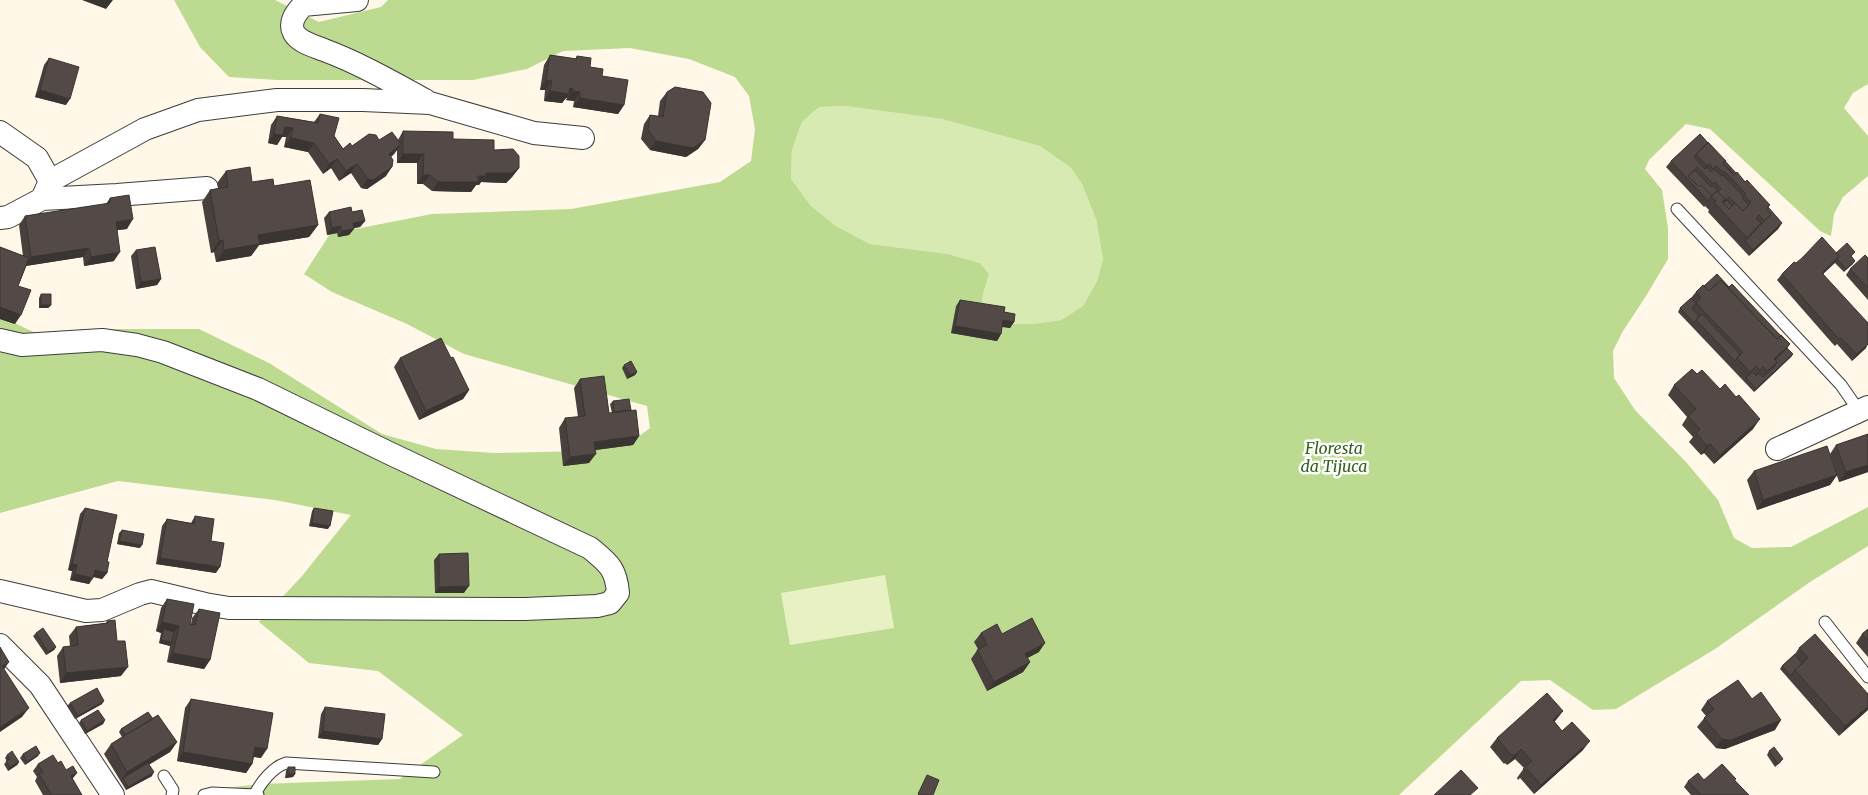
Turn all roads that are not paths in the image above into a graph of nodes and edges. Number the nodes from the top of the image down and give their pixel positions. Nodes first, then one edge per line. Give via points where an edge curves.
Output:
1 (357, 0) edge
2 (430, 103) junction
3 (0, 132) edge
4 (583, 138) dead end
5 (207, 188) dead end
6 (46, 190) junction
7 (1677, 209) dead end
8 (0, 218) edge
9 (0, 340) edge
10 (1864, 409) edge
11 (1777, 450) dead end
12 (0, 591) edge
13 (1825, 622) dead end
14 (0, 645) edge
15 (1868, 677) edge
16 (434, 772) dead end
17 (164, 776) dead end
18 (113, 795) edge
19 (172, 795) edge
20 (204, 795) edge
21 (257, 795) edge

1 - 2 street via 303,6 294,15 294,34 304,42 350,60
2 - 4 street via 534,133
2 - 6 street via 277,100 198,110 145,129
3 - 6 street via 38,158
5 - 6 street via 117,195
6 - 8 street via 8,217
7 - 10 lane
9 - 12 street via 22,345 102,340 137,345 258,389 590,548 610,564 618,593 610,603 588,607 229,608 151,591 102,610 86,612
10 - 11 street
13 - 15 lane
14 - 18 street via 40,685
16 - 21 lane via 286,763 260,784
17 - 19 lane via 173,790
20 - 21 lane

